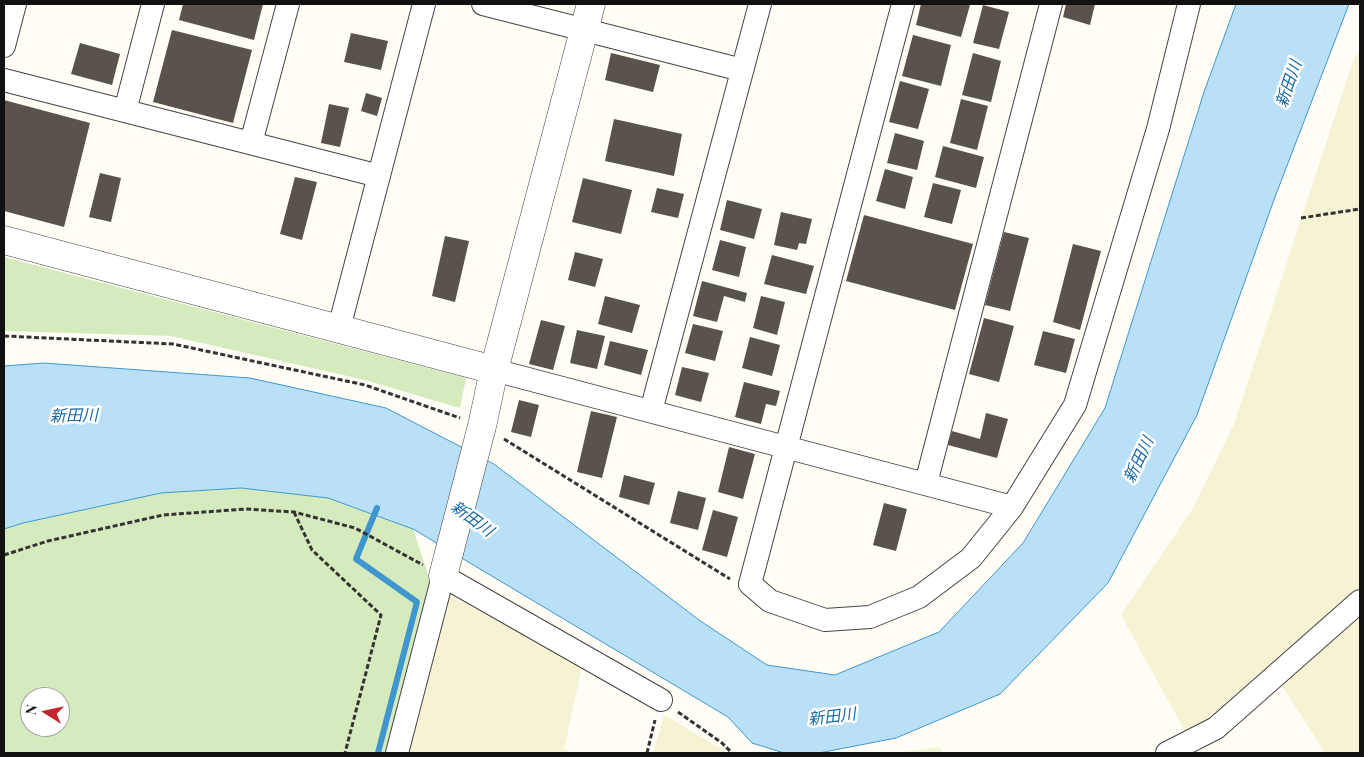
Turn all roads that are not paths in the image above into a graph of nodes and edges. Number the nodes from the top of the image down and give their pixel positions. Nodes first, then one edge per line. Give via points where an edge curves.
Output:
1 (15, 4) edge
2 (152, 4) edge
3 (288, 4) edge
4 (424, 4) edge
5 (483, 4) edge
6 (591, 4) edge
7 (760, 4) edge
8 (903, 4) edge
9 (1051, 4) edge
10 (1189, 4) edge
11 (584, 30) junction
12 (4, 46) edge
13 (742, 70) junction
14 (4, 80) edge
15 (125, 111) junction
16 (251, 143) junction
17 (379, 176) junction
18 (4, 240) edge
19 (339, 328) junction
20 (494, 370) junction
21 (652, 411) junction
22 (786, 447) junction
23 (926, 483) junction
24 (1012, 507) junction
25 (443, 576) junction
26 (1360, 601) edge
27 (661, 700) road end
28 (396, 753) edge
29 (1167, 753) edge

1 - 12 street
2 - 15 street
3 - 16 street
4 - 17 street
5 - 11 street
6 - 11 street
7 - 13 street
8 - 22 street
9 - 23 street
10 - 24 street via 1158,129 1075,405
11 - 13 street
11 - 20 street
13 - 21 street
14 - 15 street
15 - 16 street
16 - 17 street
17 - 19 street
18 - 19 street
19 - 20 street
20 - 21 street
20 - 25 street
21 - 22 street
22 - 23 street
22 - 24 street via 750,584 770,601 825,620 870,617 919,597 972,558
23 - 24 street
25 - 27 street
25 - 28 street
26 - 29 street via 1216,728

